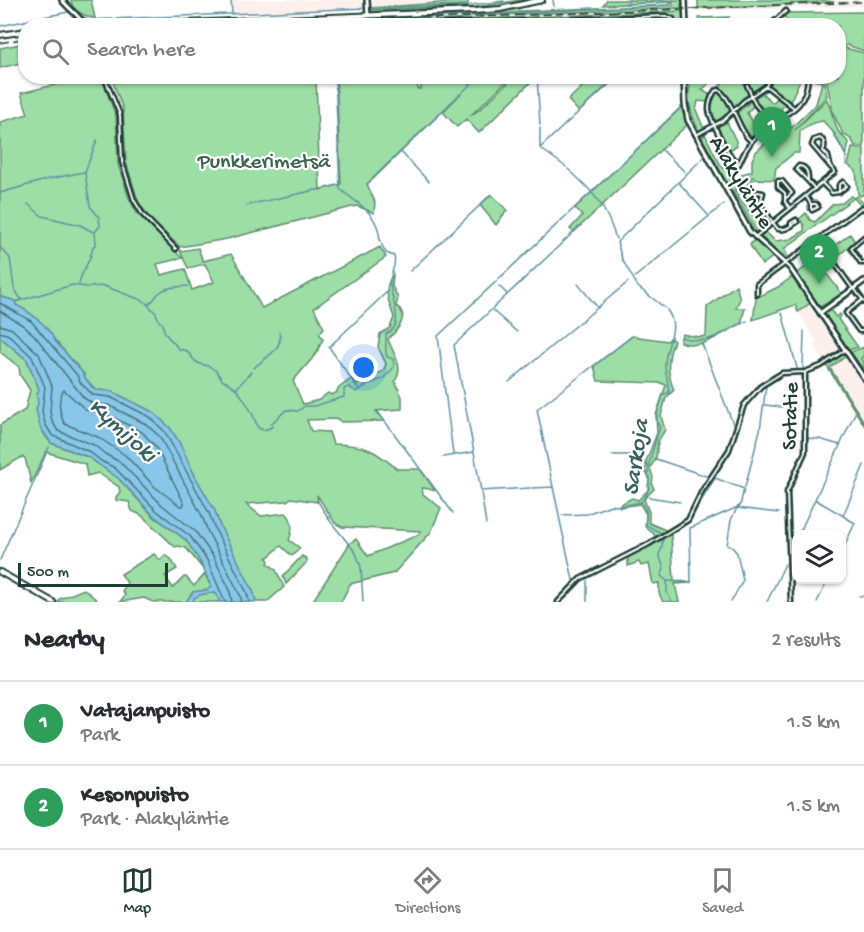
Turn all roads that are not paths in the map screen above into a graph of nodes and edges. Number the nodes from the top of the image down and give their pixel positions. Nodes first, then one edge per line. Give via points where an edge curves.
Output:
1 (62, 0) edge
2 (367, 0) edge
3 (542, 0) edge
4 (685, 0) edge
5 (786, 11) dead end
6 (368, 16) junction
7 (79, 18) edge
8 (317, 18) edge
9 (603, 18) edge
10 (671, 18) edge
11 (686, 18) edge
12 (778, 18) edge
13 (18, 33) edge
14 (0, 36) edge
15 (108, 84) edge
16 (684, 84) edge
17 (807, 84) edge
18 (747, 85) dead end
19 (766, 86) joint
20 (752, 96) junction
21 (795, 109) junction
22 (734, 111) junction
23 (771, 124) junction
24 (715, 125) junction
25 (696, 135) junction
26 (751, 141) junction
27 (821, 151) dead end
28 (808, 180) junction
29 (822, 183) junction
30 (815, 189) junction
31 (839, 192) dead end
32 (806, 196) junction
33 (785, 199) junction
34 (760, 203) dead end
35 (812, 204) dead end
36 (790, 208) junction
37 (864, 209) edge
38 (772, 222) junction
39 (791, 226) dead end
40 (755, 237) junction
41 (864, 237) edge
42 (176, 249) dead end
43 (833, 261) dead end
44 (785, 263) junction
45 (864, 263) edge
46 (864, 281) edge
47 (853, 288) junction
48 (757, 294) dead end
49 (863, 301) edge
50 (820, 313) junction
51 (864, 331) edge
52 (845, 350) junction
53 (805, 372) junction
54 (864, 378) edge
55 (0, 572) edge
56 (53, 602) edge
57 (558, 602) edge
58 (791, 602) edge

1 - 7 street
2 - 6 street
3 - 6 main road via 484,11
4 - 11 street
5 - 12 street
6 - 8 main road
9 - 10 street
13 - 14 main road
15 - 42 street via 120,115 122,162 134,200
16 - 25 street, Alakyläntie via 686,114
17 - 21 street
18 - 20 street
19 - 20 street
19 - 21 street
20 - 22 street
20 - 23 street
21 - 23 street
22 - 24 street
22 - 24 street via 722,92 715,91 709,107
22 - 26 street
23 - 26 street
24 - 25 street
24 - 26 street via 739,164
25 - 40 street, Alakyläntie
27 - 29 street via 836,172
28 - 28 street via 796,169 799,166 808,172
28 - 30 street
29 - 30 street
29 - 31 street via 830,193
30 - 32 street
32 - 35 street
32 - 36 street
33 - 33 street via 786,193 778,187 778,181 792,193
33 - 36 street
34 - 38 street
36 - 38 street
37 - 44 street
38 - 39 street via 780,230
38 - 40 street
40 - 44 street, Alakyläntie
41 - 45 street via 851,248
43 - 47 street
44 - 48 street via 758,284
44 - 50 street, Alakyläntie
46 - 47 street
47 - 49 street
47 - 50 street
49 - 51 street via 846,313 859,332
50 - 52 street, Alakyläntie
52 - 53 street
52 - 54 street, Alakyläntie
53 - 57 street via 777,375 750,397 729,450 699,496 690,518 580,579
53 - 58 street, Sotatie via 805,452 787,492
55 - 56 main road

